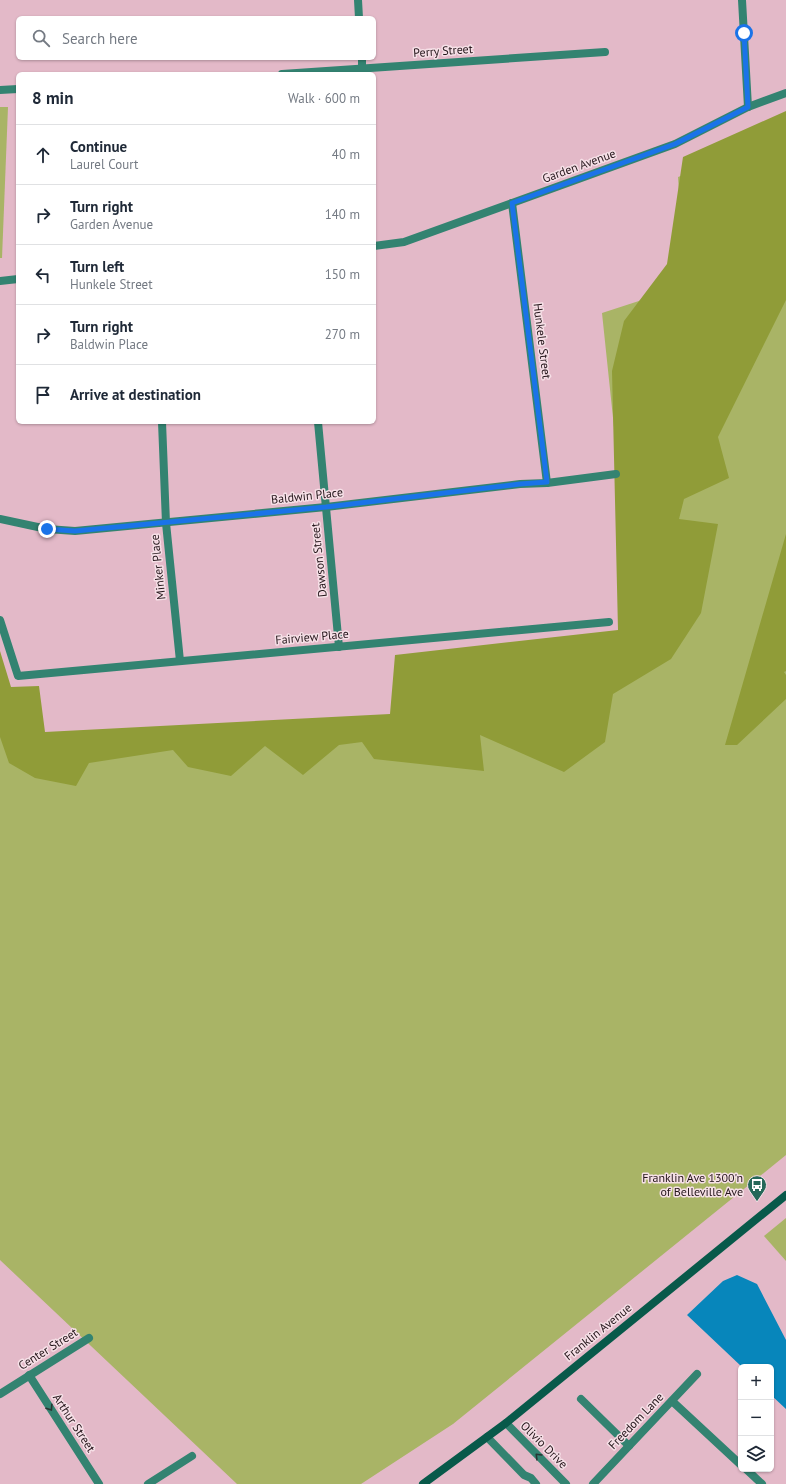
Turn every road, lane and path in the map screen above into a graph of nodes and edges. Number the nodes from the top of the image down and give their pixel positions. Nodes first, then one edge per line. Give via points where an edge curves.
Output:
1 (358, 0) edge
2 (742, 0) edge
3 (359, 16) edge
4 (605, 52) dead end
5 (362, 60) edge
6 (362, 68) junction
7 (314, 72) edge
8 (16, 89) edge
9 (0, 90) edge
10 (786, 92) edge
11 (748, 107) junction
12 (512, 203) junction
13 (376, 246) edge
14 (16, 279) edge
15 (0, 281) edge
16 (162, 424) edge
17 (318, 424) edge
18 (616, 474) dead end
19 (547, 482) junction
20 (326, 507) junction
21 (0, 519) edge
22 (166, 523) junction
23 (0, 620) edge
24 (609, 622) dead end
25 (339, 647) junction
26 (180, 661) junction
27 (786, 1196) edge
28 (89, 1338) dead end
29 (697, 1374) dead end
30 (29, 1375) junction
31 (0, 1394) edge
32 (581, 1399) dead end
33 (672, 1401) junction
34 (506, 1423) junction
35 (487, 1438) junction
36 (629, 1446) junction
37 (192, 1456) dead end
38 (738, 1462) edge
39 (749, 1472) edge
40 (524, 1475) junction
41 (99, 1484) edge
42 (148, 1484) edge
43 (423, 1484) edge
44 (527, 1484) edge
45 (536, 1484) edge
46 (566, 1484) edge
47 (593, 1484) edge
48 (762, 1484) edge

1 - 3 street
2 - 11 street
4 - 6 street, Perry Street
5 - 6 street
6 - 7 street, Perry Street
8 - 9 street
10 - 11 street, Garden Avenue
11 - 12 street, Garden Avenue via 675,144
12 - 13 street, Garden Avenue via 404,242
12 - 19 street, Hunkele Street
14 - 15 street
16 - 22 street, Minker Place
17 - 20 street, Dawson Street
18 - 19 street, Baldwin Place
19 - 20 street, Baldwin Place
20 - 22 street, Baldwin Place
20 - 25 street, Dawson Street
21 - 22 street, Baldwin Place via 47,529 75,531
22 - 26 street, Minker Place
23 - 26 street, Fairview Place via 18,676
24 - 25 street, Fairview Place
25 - 26 street, Fairview Place
27 - 34 main road, Franklin Avenue
28 - 30 street, Center Street
29 - 33 street, Freedom Lane
30 - 31 street, Center Street
30 -> 41 street, Arthur Street
32 - 36 street
33 - 36 street, Freedom Lane
33 - 38 street
34 - 35 main road, Franklin Avenue
46 -> 34 street, Olivio Drive
35 - 40 street
35 - 43 main road, Franklin Avenue
36 - 47 street, Freedom Lane
37 - 42 street
39 - 48 street
40 - 44 street
40 - 45 street

